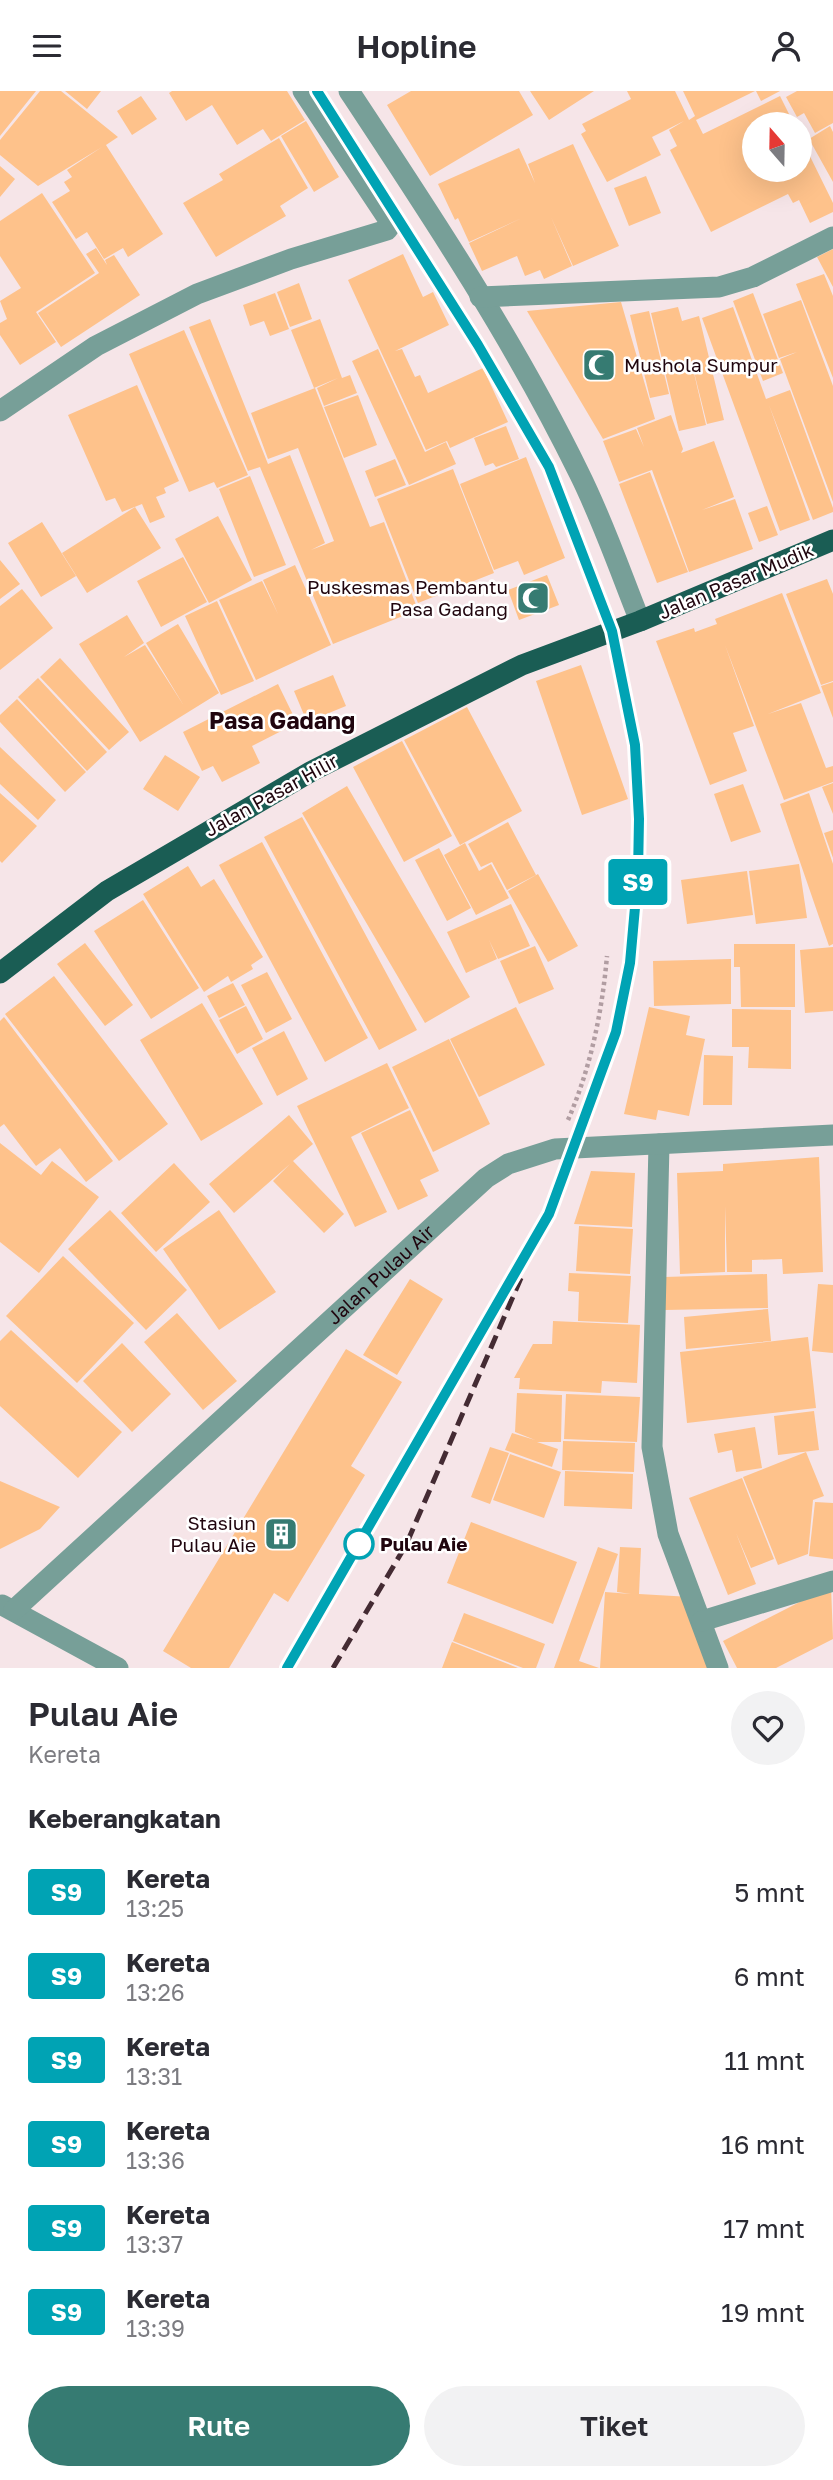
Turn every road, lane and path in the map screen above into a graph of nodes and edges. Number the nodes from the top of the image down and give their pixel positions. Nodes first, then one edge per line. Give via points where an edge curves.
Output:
1 (303, 91) edge
2 (349, 91) edge
3 (833, 237) edge
4 (480, 297) junction
5 (0, 411) edge
6 (833, 540) edge
7 (640, 621) junction
8 (607, 956) dead end
9 (0, 974) edge
10 (833, 1135) edge
11 (659, 1144) junction
12 (555, 1149) junction
13 (833, 1581) edge
14 (7, 1607) edge
15 (702, 1621) junction
16 (118, 1668) edge
17 (718, 1668) edge

1 - 5 street via 388,219 387,230 197,294 96,346
2 - 4 street
3 - 4 street via 753,277 719,287
4 - 7 street via 575,465
6 - 7 main road, Jalan Pasar Mudik
7 - 9 main road, Jalan Pasar Hilir via 523,665 312,771 107,891
8 - 12 path via 601,1014 578,1097
10 - 11 street, Jalan Pulau Air
11 - 12 street, Jalan Pulau Air
11 - 15 street via 652,1447 668,1534
12 - 14 street, Jalan Pulau Air via 508,1164 486,1178
13 - 15 street
14 - 16 street
15 - 17 street

